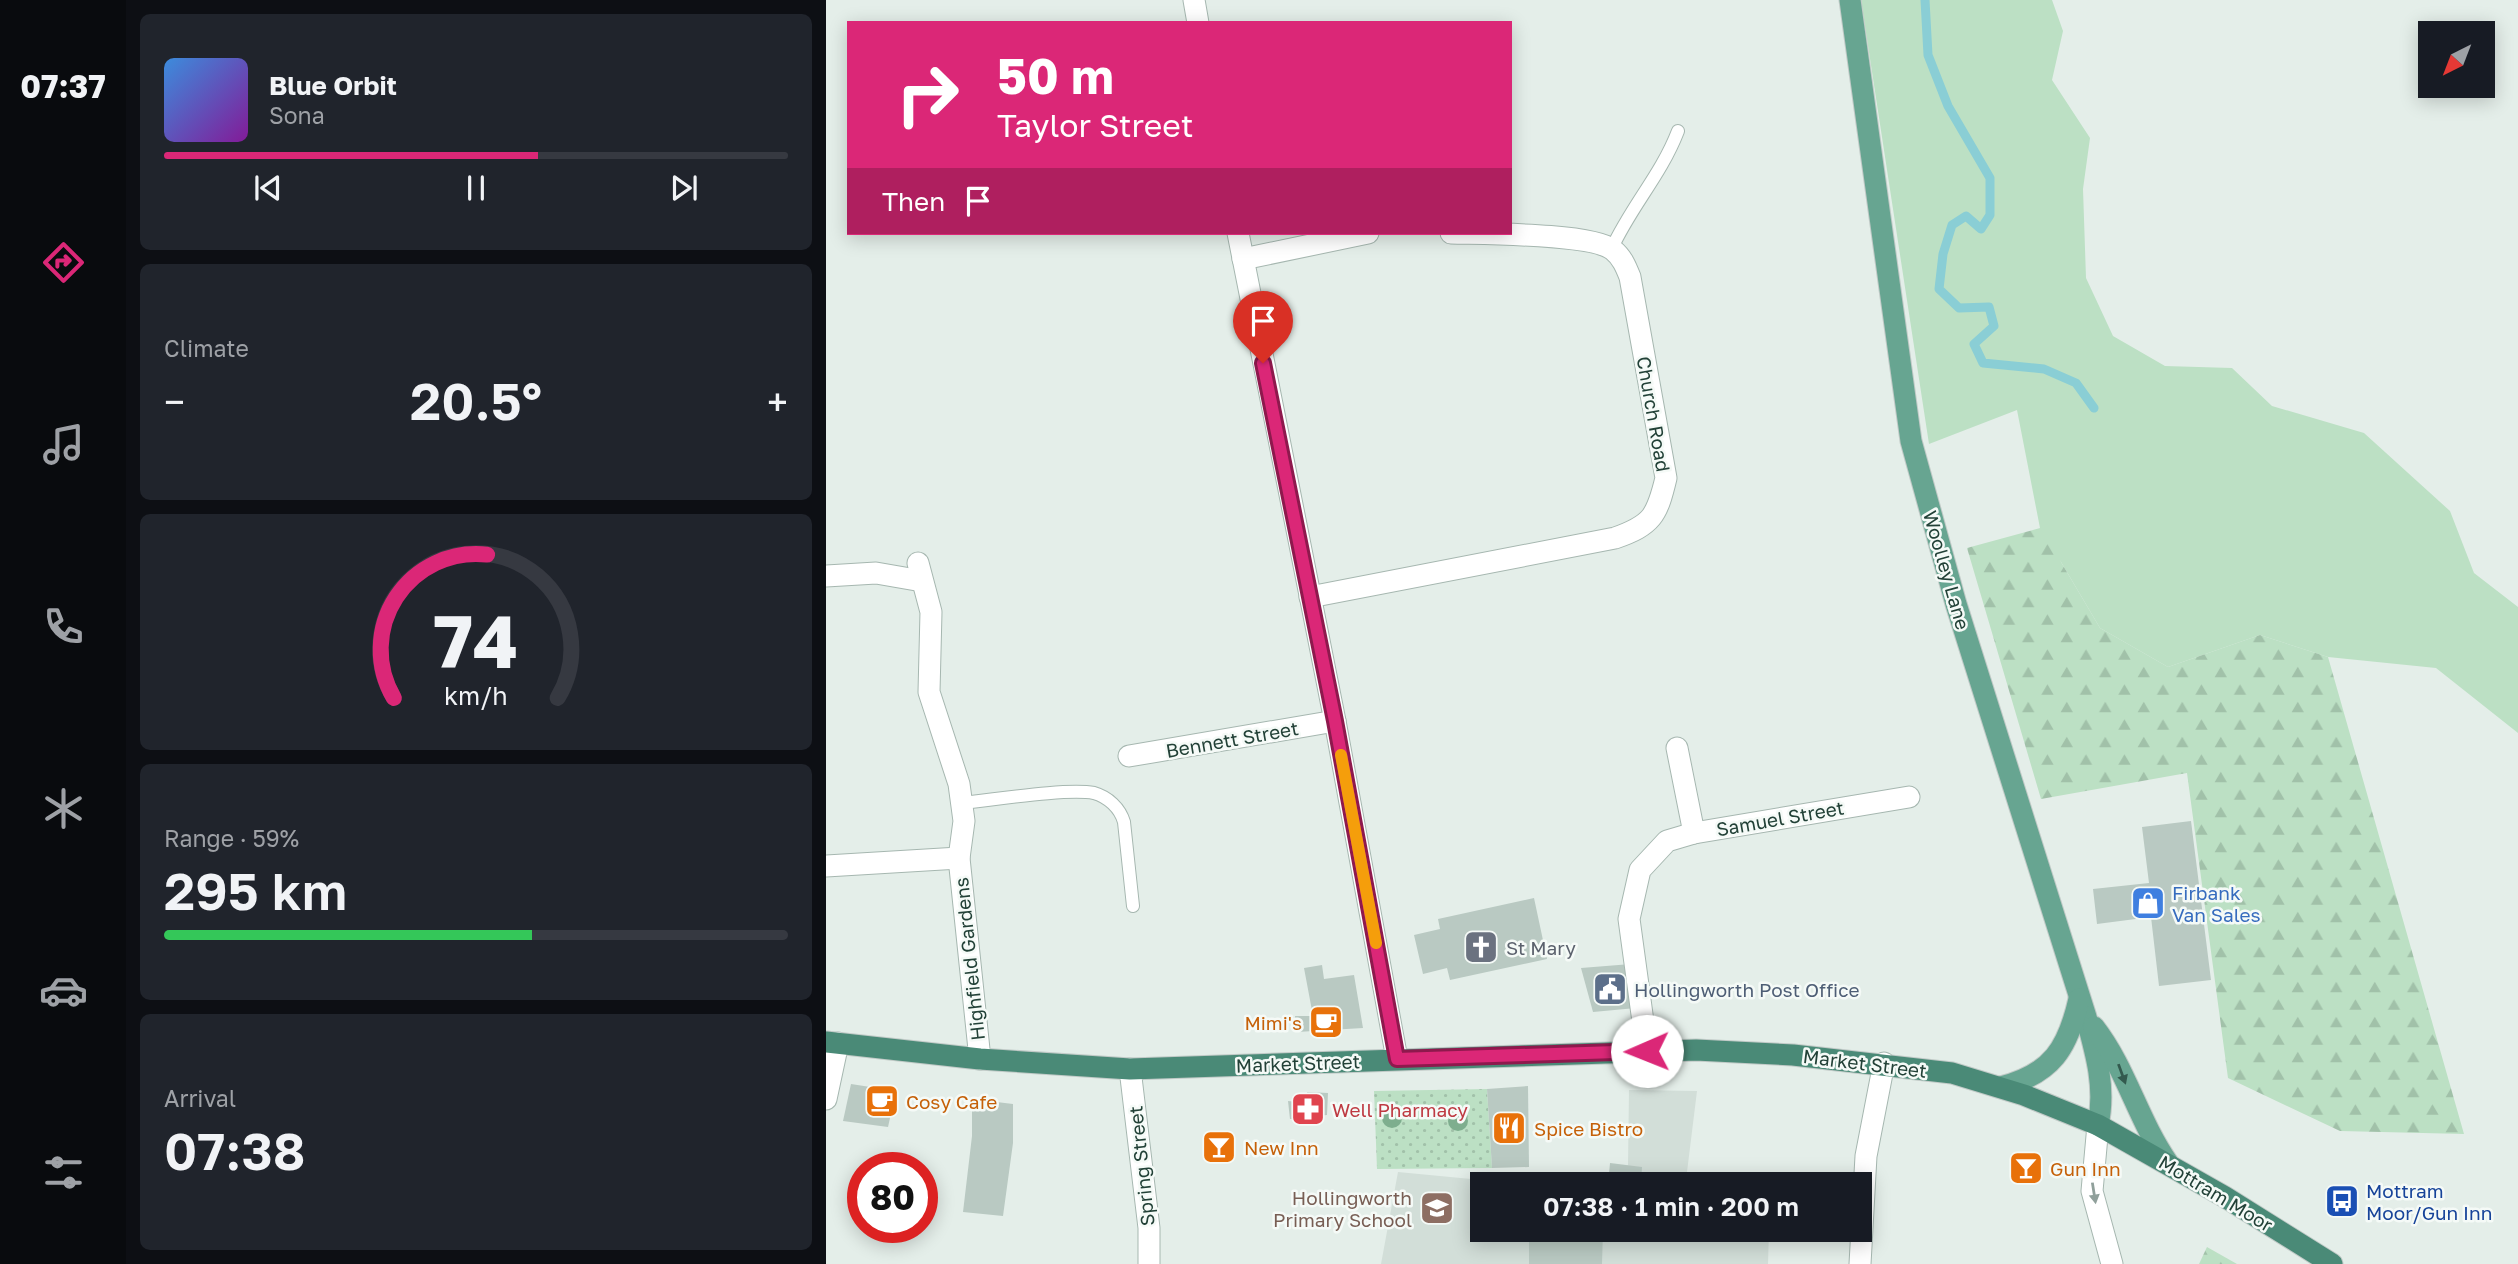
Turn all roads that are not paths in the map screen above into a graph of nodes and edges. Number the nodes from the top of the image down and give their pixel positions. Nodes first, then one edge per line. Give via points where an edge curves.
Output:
1 (1194, 0) edge
2 (1850, 0) edge
3 (1198, 21) edge
4 (1678, 131) dead end
5 (1238, 235) edge
6 (1358, 235) edge
7 (1490, 235) edge
8 (1612, 248) junction
9 (1242, 259) junction
10 (826, 576) edge
11 (1310, 597) junction
12 (1335, 721) junction
13 (1677, 748) dead end
14 (1129, 756) dead end
15 (1909, 797) dead end
16 (962, 803) junction
17 (1694, 833) junction
18 (959, 858) junction
19 (826, 866) edge
20 (1133, 905) dead end
21 (2080, 996) junction
22 (2087, 1017) junction
23 (832, 1042) edge
24 (1647, 1051) junction
25 (980, 1059) junction
26 (1397, 1059) junction
27 (1884, 1063) junction
28 (1130, 1069) junction
29 (2001, 1087) junction
30 (826, 1099) edge
31 (2098, 1125) junction
32 (2168, 1163) junction
33 (1149, 1264) edge
34 (1860, 1264) edge
35 (2112, 1264) edge
36 (2332, 1264) edge

1 - 3 street
2 - 21 main road, Woolley Lane via 1911,440 1956,604
4 - 8 lane via 1665,165 1627,216
5 - 9 street
6 - 9 street
7 - 8 street via 1587,240
8 - 11 street, Church Road via 1630,277 1666,478 1660,506 1642,529
9 - 11 street
10 - 16 street, Highfield Gardens via 920,572 931,612 929,692
11 - 12 street
12 - 14 street, Bennett Street
12 - 26 street
13 - 17 street, Samuel Street
15 - 17 street, Samuel Street
16 - 18 street, Highfield Gardens
16 - 20 lane via 1083,792 1107,799 1124,822
17 - 24 street via 1667,841 1640,870 1629,919
18 - 19 street, Highfield Gardens
18 - 25 street, Highfield Gardens
21 - 22 main road, Woolley Lane
21 - 29 main road via 2073,1029 2056,1057 2031,1076
22 - 31 main road, Woolley Lane via 2100,1072
22 -> 32 main road via 2120,1066 2137,1111
23 - 25 highway, Market Street
23 - 30 street
24 - 26 highway, Market Street
24 - 27 highway, Market Street
25 - 28 highway, Market Street
26 - 28 highway, Market Street
27 - 29 highway, Market Street via 1952,1073
27 - 34 street via 1866,1156
28 - 33 street, Spring Street
29 - 31 highway, Market Street
31 - 32 highway, Mottram Moor
31 -> 35 street via 2092,1191
32 - 36 highway, Mottram Moor

